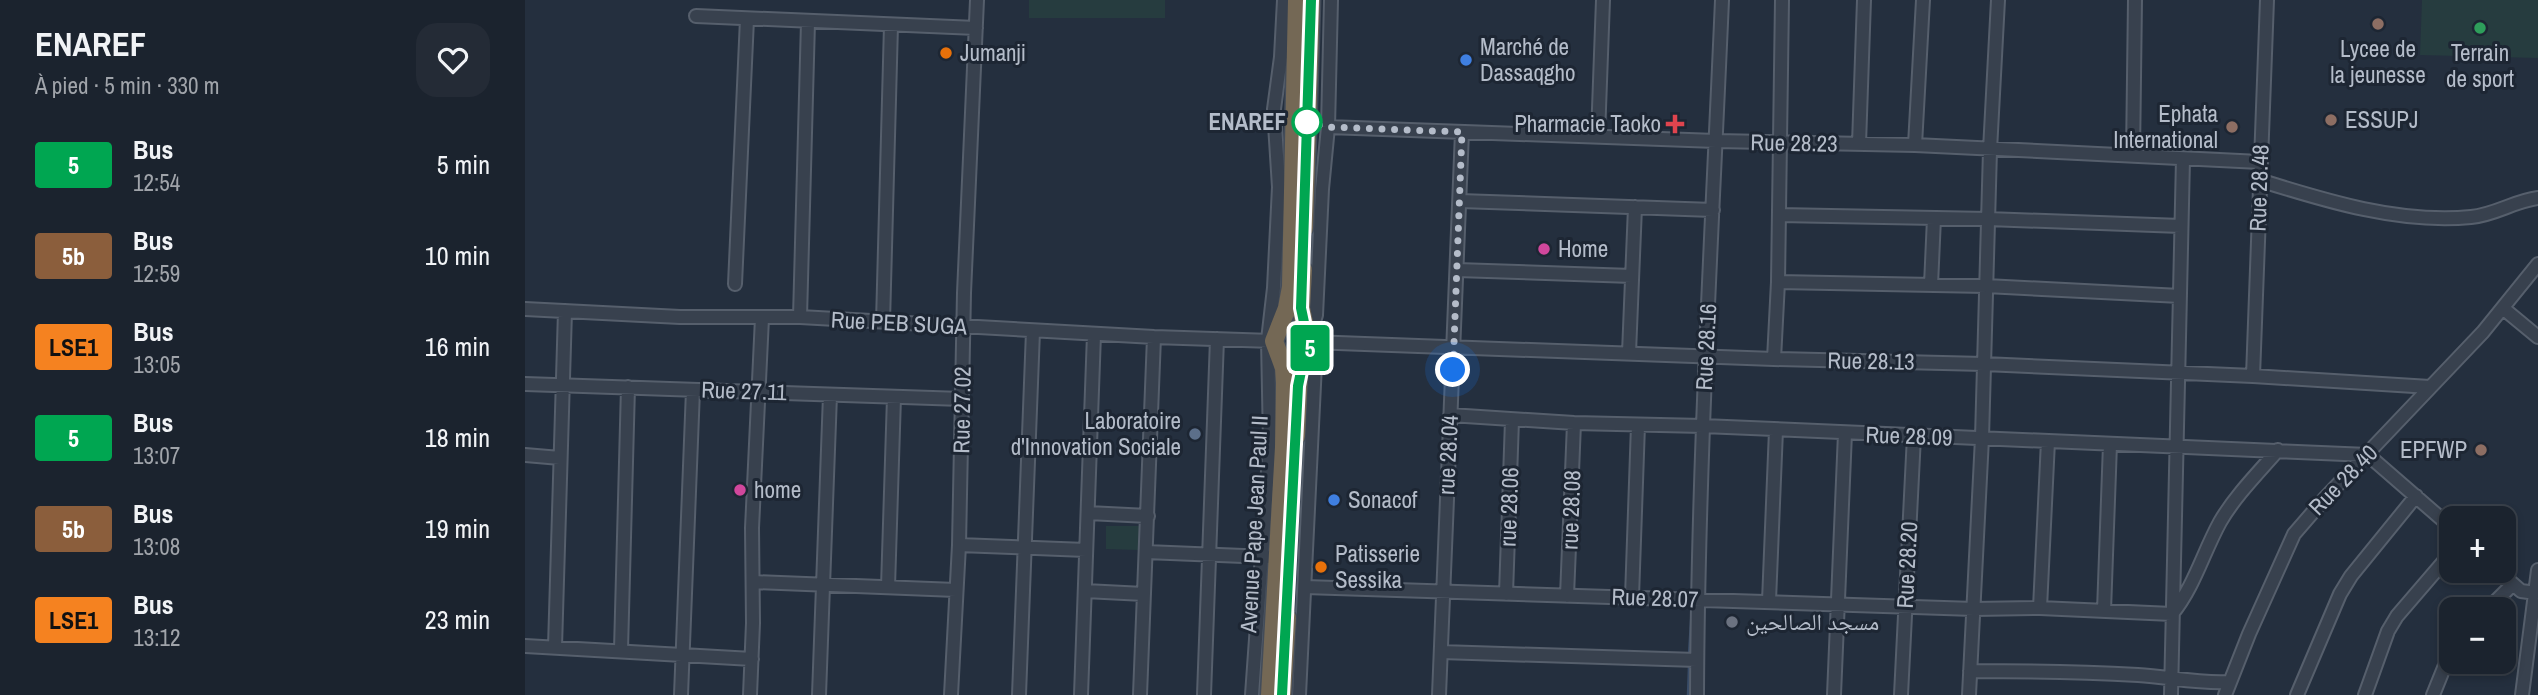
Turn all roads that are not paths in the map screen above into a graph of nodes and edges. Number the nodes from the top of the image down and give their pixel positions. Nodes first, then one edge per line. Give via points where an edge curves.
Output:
1 (977, 0) edge
2 (1284, 0) edge
3 (1297, 0) edge
4 (1311, 0) edge
5 (1331, 0) edge
6 (1603, 0) edge
7 (1722, 0) edge
8 (1782, 0) edge
9 (1864, 0) edge
10 (1923, 0) edge
11 (1998, 0) edge
12 (2135, 0) edge
13 (2267, 0) edge
14 (696, 16) dead end
15 (747, 19) junction
16 (808, 22) junction
17 (891, 25) junction
18 (976, 28) junction
19 (1328, 127) junction
20 (1462, 132) junction
21 (1598, 136) junction
22 (1716, 141) junction
23 (1779, 143) junction
24 (1859, 144) junction
25 (1915, 145) junction
26 (1990, 150) junction
27 (2133, 155) junction
28 (2183, 159) junction
29 (2260, 162) junction
30 (2259, 180) junction
31 (2538, 198) edge
32 (1459, 201) junction
33 (1635, 207) junction
34 (1713, 210) junction
35 (1779, 215) junction
36 (1934, 218) junction
37 (1988, 219) junction
38 (2181, 226) junction
39 (2538, 264) edge
40 (1457, 270) junction
41 (1632, 276) junction
42 (1778, 282) junction
43 (735, 284) dead end
44 (1931, 285) junction
45 (1986, 286) junction
46 (2180, 296) junction
47 (525, 309) edge
48 (2504, 309) junction
49 (565, 311) junction
50 (800, 317) junction
51 (762, 318) junction
52 (883, 322) junction
53 (964, 326) junction
54 (1033, 331) junction
55 (1094, 334) junction
56 (1154, 337) junction
57 (2538, 337) edge
58 (1217, 339) junction
59 (1276, 341) junction
60 (1308, 342) junction
61 (1454, 347) junction
62 (1629, 353) junction
63 (1706, 355) junction
64 (1774, 359) junction
65 (1984, 364) junction
66 (2178, 372) junction
67 (2253, 376) junction
68 (525, 384) edge
69 (562, 385) junction
70 (628, 387) junction
71 (2430, 387) junction
72 (693, 390) junction
73 (759, 391) junction
74 (830, 395) junction
75 (894, 397) junction
76 (962, 399) junction
77 (1450, 415) junction
78 (1512, 420) junction
79 (1574, 423) junction
80 (1638, 425) junction
81 (1703, 426) junction
82 (1776, 430) junction
83 (1845, 433) junction
84 (1914, 436) junction
85 (1982, 438) junction
86 (2048, 441) junction
87 (2110, 444) junction
88 (2176, 446) junction
89 (2278, 450) junction
90 (525, 455) edge
91 (2368, 455) junction
92 (560, 458) junction
93 (2416, 496) junction
94 (1088, 513) junction
95 (1147, 516) junction
96 (2439, 516) edge
97 (959, 545) junction
98 (1025, 548) junction
99 (1086, 550) junction
100 (1146, 552) junction
101 (1209, 555) junction
102 (1270, 557) junction
103 (2439, 567) edge
104 (2538, 570) edge
105 (753, 582) junction
106 (2512, 584) joint
107 (824, 585) junction
108 (888, 587) junction
109 (1305, 587) junction
110 (956, 590) junction
111 (1085, 591) junction
112 (1442, 592) junction
113 (2536, 593) junction
114 (1144, 594) junction
115 (1506, 594) junction
116 (1567, 596) junction
117 (1632, 597) junction
118 (2500, 597) edge
119 (1697, 600) junction
120 (1769, 601) junction
121 (1837, 604) junction
122 (1905, 606) junction
123 (2040, 608) junction
124 (1974, 609) junction
125 (2104, 611) junction
126 (2536, 612) edge
127 (2172, 614) junction
128 (525, 646) edge
129 (555, 647) junction
130 (621, 650) junction
131 (1441, 652) junction
132 (684, 654) junction
133 (752, 659) junction
134 (1697, 660) junction
135 (1970, 671) junction
136 (2441, 674) edge
137 (2171, 677) junction
138 (2230, 682) junction
139 (681, 695) edge
140 (750, 695) edge
141 (819, 695) edge
142 (951, 695) edge
143 (1019, 695) edge
144 (1081, 695) edge
145 (1140, 695) edge
146 (1204, 695) edge
147 (1252, 695) edge
148 (1270, 695) edge
149 (1282, 695) edge
150 (1299, 695) edge
151 (1439, 695) edge
152 (1697, 695) edge
153 (1834, 695) edge
154 (1901, 695) edge
155 (1969, 695) edge
156 (2171, 695) edge
157 (2225, 695) edge
158 (2297, 695) edge
159 (2365, 695) edge
160 (2433, 695) edge
161 (2522, 695) edge

1 - 18 street, Rue 27.02
2 - 59 street via 1274,109 1279,187
3 - 59 highway, Avenue Pape Jean Paul II via 1290,287
4 - 60 highway, Avenue Pape Jean Paul II via 1302,298
5 - 19 street
6 - 21 street
7 - 22 street, Rue 28.16
8 - 23 street
9 - 24 street
10 - 25 street
11 - 26 street
12 - 27 street
13 - 29 street, Rue 28.48
14 - 15 street
15 - 16 street
15 - 43 street
16 - 17 street
16 - 50 street
17 - 18 street
17 - 52 street
18 - 53 street, Rue 27.02
19 - 20 street, Rue 28.23
19 - 60 street via 1316,315
20 - 21 street, Rue 28.23
20 - 32 street, rue 28.04
21 - 22 street, Rue 28.23
22 - 23 street, Rue 28.23
22 - 34 street, Rue 28.16
23 - 24 street, Rue 28.23
23 - 35 street
24 - 25 street, Rue 28.23
25 - 26 street, Rue 28.23
26 - 27 street, Rue 28.23
26 - 37 street
27 - 28 street, Rue 28.23
28 - 29 street, Rue 28.23
28 - 38 street
29 - 30 street, Rue 28.48
30 - 31 street via 2340,203 2420,217 2482,216
30 - 67 street, Rue 28.48
32 - 33 street
32 - 40 street, rue 28.04
33 - 34 street
33 - 41 street
34 - 63 street, Rue 28.16
35 - 36 street
35 - 42 street
36 - 37 street
36 - 44 street
37 - 38 street
37 - 45 street
38 - 46 street
39 - 48 street, Rue 28.40
40 - 41 street
40 - 61 street, rue 28.04
41 - 62 street
42 - 44 street
42 - 64 street
44 - 45 street
45 - 46 street
45 - 65 street
46 - 66 street
47 - 49 street, Rue PEB SUGA
48 - 57 street
48 - 71 street, Rue 28.40
49 - 51 street, Rue PEB SUGA
49 - 69 street
50 - 51 street, Rue PEB SUGA
50 - 52 street, Rue PEB SUGA
51 - 73 street
52 - 53 street, Rue PEB SUGA
53 - 54 street, Rue PEB SUGA
53 - 76 street, Rue 27.02
54 - 55 street, Rue PEB SUGA
54 - 98 street
55 - 56 street, Rue PEB SUGA
55 - 94 street
56 - 58 street, Rue PEB SUGA
56 - 95 street
58 - 59 street, Rue PEB SUGA
58 - 101 street
59 - 60 highway via 1292,360
59 - 60 highway via 1293,322
59 - 102 highway, Avenue Pape Jean Paul II via 1285,383
60 - 61 street, Rue 28.13
60 - 109 street via 1315,365
60 - 149 highway, Avenue Pape Jean Paul II via 1298,386
61 - 62 street, Rue 28.13
61 - 77 street, rue 28.04
62 - 63 street, Rue 28.13
63 - 64 street, Rue 28.13
63 - 81 street, Rue 28.16
64 - 65 street, Rue 28.13
65 - 66 street, Rue 28.13
65 - 85 street
66 - 67 street, Rue 28.13
66 - 88 street
67 - 71 street, Rue 28.13
68 - 69 street, Rue 27.11
69 - 70 street, Rue 27.11
69 - 92 street
70 - 72 street, Rue 27.11
70 - 130 street
71 - 91 street, Rue 28.40
72 - 73 street, Rue 27.11
72 - 132 street
73 - 74 street, Rue 27.11
73 - 105 street
74 - 75 street, Rue 27.11
74 - 107 street
75 - 76 street, Rue 27.11
75 - 108 street
76 - 97 street, Rue 27.02
77 - 78 street, Rue 28.09
77 - 112 street, rue 28.04
78 - 79 street, Rue 28.09
78 - 115 street, rue 28.06
79 - 80 street, Rue 28.09
79 - 116 street, rue 28.08
80 - 81 street, Rue 28.09
80 - 117 street
81 - 82 street, Rue 28.09
81 - 119 street, Rue 28.16
82 - 83 street, Rue 28.09
82 - 120 street
83 - 84 street, Rue 28.09
83 - 121 street
84 - 85 street, Rue 28.09
84 - 122 street, Rue 28.20
85 - 86 street, Rue 28.09
85 - 124 street
86 - 87 street, Rue 28.09
86 - 123 street
87 - 88 street, Rue 28.09
87 - 125 street
88 - 89 street, Rue 28.09
88 - 127 street
89 - 91 street, Rue 28.09
89 - 127 street via 2222,519
90 - 92 street
91 - 93 street
91 - 138 street, Rue 28.40 via 2294,534
92 - 129 street
93 - 96 street
93 - 158 street via 2340,594
94 - 95 street
94 - 99 street
95 - 100 street
97 - 98 street
97 - 110 street, Rue 27.02
98 - 99 street
98 - 143 street
99 - 111 street
100 - 101 street
100 - 114 street
101 - 102 street
101 - 146 street
102 - 147 street
102 - 148 highway, Avenue Pape Jean Paul II
103 - 159 street via 2397,615
104 - 113 street
105 - 107 street
105 - 133 street
106 - 113 street
106 - 118 street
107 - 108 street
107 - 141 street
108 - 110 street
109 - 112 street, Rue 28.07
109 - 150 street
110 - 142 street, Rue 27.02
111 - 114 street
111 - 144 street
112 - 115 street, Rue 28.07
112 - 131 street, rue 28.04
113 - 126 street
114 - 145 street
115 - 116 street, Rue 28.07
116 - 117 street, Rue 28.07
117 - 119 street, Rue 28.07
119 - 120 street, Rue 28.07
119 - 134 street, Rue 28.16
120 - 121 street, Rue 28.07
121 - 122 street, Rue 28.07
121 - 153 street
122 - 124 street, Rue 28.07
122 - 154 street, Rue 28.20
123 - 124 street, Rue 28.07
123 - 125 street, Rue 28.07
124 - 135 street
125 - 127 street, Rue 28.07
126 - 161 street
127 - 137 street
128 - 129 street
129 - 130 street
130 - 132 street
131 - 134 street
131 - 151 street, rue 28.04
132 - 133 street
132 - 139 street
133 - 140 street
134 - 152 street, Rue 28.16
135 - 137 street
135 - 155 street
136 - 160 street
137 - 138 street via 2200,683
137 - 156 street
138 - 157 street, Rue 28.40

